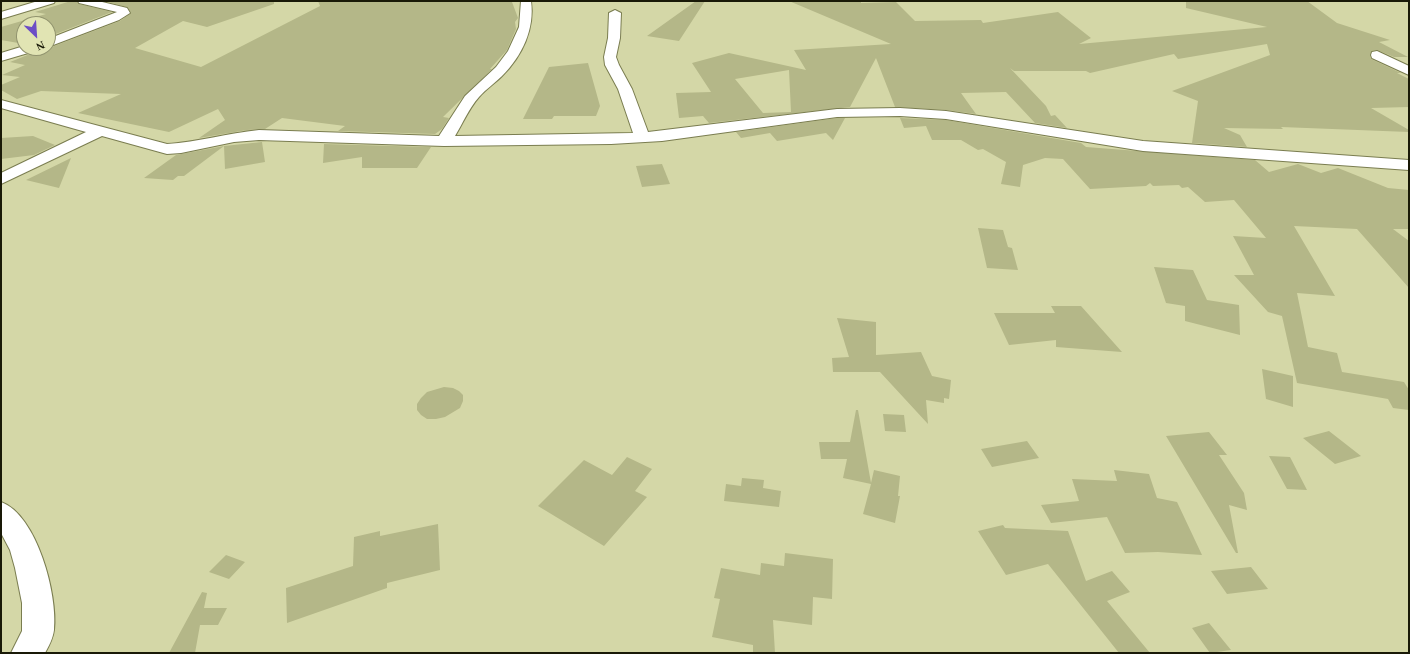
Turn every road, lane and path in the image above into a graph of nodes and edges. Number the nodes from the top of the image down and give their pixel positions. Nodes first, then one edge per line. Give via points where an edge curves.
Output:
1 (50, 1) edge
2 (83, 1) edge
3 (126, 1) edge
4 (526, 1) edge
5 (108, 6) junction
6 (615, 13) dead end
7 (1, 16) edge
8 (56, 40) edge
9 (16, 52) edge
10 (1377, 55) dead end
11 (1, 57) edge
12 (1409, 71) edge
13 (1, 104) edge
14 (100, 131) junction
15 (642, 137) junction
16 (444, 141) junction
17 (1409, 164) edge
18 (1, 179) edge
19 (1, 514) edge
20 (28, 653) edge

1 - 7 street
2 - 5 street
3 - 5 street
4 - 16 street via 528,18 523,36 504,67 467,103
5 - 8 street via 123,10 124,13
6 - 15 street via 610,57 625,89
9 - 11 street
10 - 12 street
13 - 14 street
14 - 16 street via 167,149 259,135
14 - 18 street
15 - 16 street
15 - 17 street via 837,113 900,112 946,115 1143,146
19 - 20 street via 9,519 29,562 39,601 38,632

